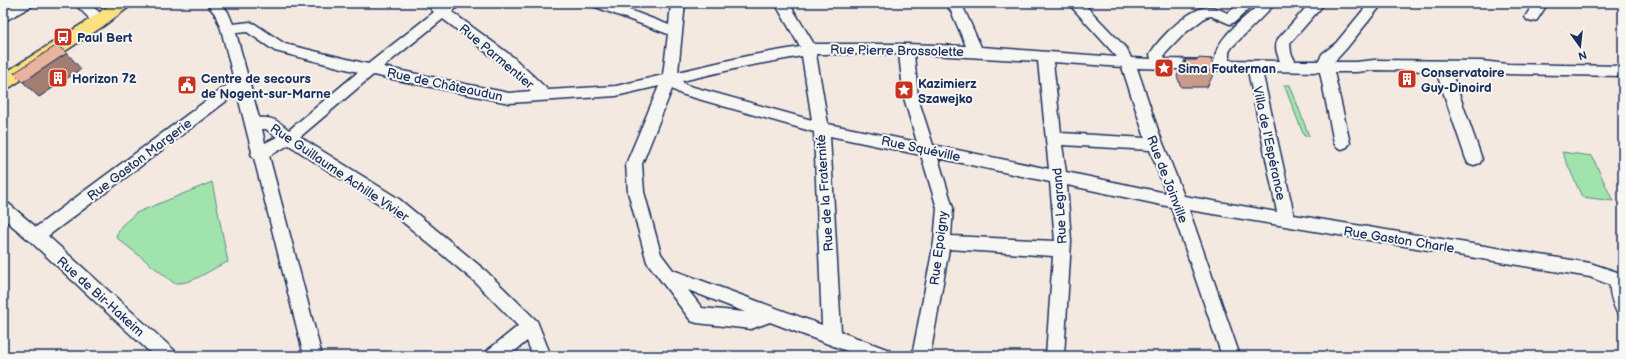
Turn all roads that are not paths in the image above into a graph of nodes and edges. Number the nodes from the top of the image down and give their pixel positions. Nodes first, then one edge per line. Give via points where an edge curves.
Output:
1 (81, 3) edge
2 (123, 3) edge
3 (134, 3) edge
4 (204, 3) edge
5 (431, 3) edge
6 (455, 3) edge
7 (598, 3) edge
8 (678, 3) edge
9 (782, 3) edge
10 (952, 3) edge
11 (1075, 3) edge
12 (1248, 3) edge
13 (1269, 3) edge
14 (1318, 3) edge
15 (1376, 3) edge
16 (1541, 3) edge
17 (19, 5) edge
18 (217, 8) edge
19 (443, 12) junction
20 (3, 17) edge
21 (1532, 17) dead end
22 (96, 23) junction
23 (228, 29) junction
24 (675, 31) junction
25 (808, 49) junction
26 (906, 49) junction
27 (976, 52) junction
28 (1045, 56) junction
29 (1127, 62) junction
30 (1159, 64) junction
31 (1222, 66) junction
32 (1254, 66) junction
33 (1290, 66) junction
34 (1442, 66) junction
35 (1326, 67) junction
36 (371, 69) junction
37 (1623, 71) edge
38 (670, 79) junction
39 (242, 82) junction
40 (3, 83) edge
41 (544, 95) junction
42 (252, 124) junction
43 (820, 128) junction
44 (289, 138) junction
45 (1054, 139) junction
46 (1342, 143) dead end
47 (1155, 144) junction
48 (926, 149) junction
49 (259, 154) junction
50 (1474, 158) dead end
51 (1058, 176) junction
52 (1177, 201) junction
53 (3, 209) edge
54 (1287, 221) junction
55 (36, 236) junction
56 (942, 242) junction
57 (1062, 249) junction
58 (667, 275) junction
59 (1621, 281) edge
60 (1623, 306) edge
61 (770, 314) junction
62 (531, 327) junction
63 (832, 337) junction
64 (167, 356) edge
65 (313, 356) edge
66 (495, 356) edge
67 (542, 356) edge
68 (882, 356) edge
69 (921, 356) edge
70 (1055, 356) edge
71 (1231, 356) edge

1 - 22 street via 94,15
2 - 22 main road
3 - 22 main road via 107,20
4 - 18 street
5 - 19 street, Rue Parmentier
6 - 19 street
7 - 24 street
8 - 24 street
9 - 25 street
10 - 27 street
11 - 29 street, Rue de Joinville via 1122,53
12 - 30 street via 1230,19 1208,11 1197,15 1157,54
13 - 31 street via 1226,44 1222,52
14 - 33 street via 1283,42
15 - 35 street via 1341,46 1327,58
16 - 21 street
17 - 20 street
18 - 23 street
19 - 36 street
19 - 41 street, Rue Parmentier via 508,61
22 - 40 main road
23 - 36 street, Rue de Châteaudun via 250,27 280,48
23 - 39 street
24 - 38 street
25 - 26 street, Rue Pierre Brossolette
25 - 38 street, Rue Pierre Brossolette
25 - 43 street, Rue de la Fraternité
26 - 27 street, Rue Pierre Brossolette
26 - 48 street, Rue Epoigny via 911,98
27 - 28 street, Rue Pierre Brossolette
28 - 29 street, Rue Pierre Brossolette
28 - 45 street, Rue Legrand
29 - 30 street, Rue Pierre Brossolette
29 - 47 street, Rue de Joinville
30 - 31 street, Rue Pierre Brossolette
31 - 32 street, Rue Pierre Brossolette
32 - 33 street, Rue Pierre Brossolette
32 - 54 street, Villa de l'Espérance
33 - 35 street, Rue Pierre Brossolette
34 - 35 street, Rue Pierre Brossolette
34 - 37 street, Rue Pierre Brossolette
34 - 50 street
35 - 46 street
36 - 41 street, Rue de Châteaudun via 509,98
36 - 44 street
38 - 41 street, Rue de Châteaudun via 616,91
38 - 43 street, Rue Squéville via 681,89
38 - 58 street via 634,164 636,192 653,257
39 - 42 street
39 - 55 street, Rue Gaston Margerie
42 - 44 street, Rue Guillaume Achille Vivier via 269,123
42 - 49 street
43 - 48 street, Rue Squéville
43 - 63 street, Rue de la Fraternité
44 - 49 street
44 - 62 street, Rue Guillaume Achille Vivier via 393,204 480,276
45 - 47 street
45 - 51 street, Rue Legrand
47 - 52 street, Rue de Joinville
48 - 51 street, Rue Squéville
48 - 56 street, Rue Epoigny via 945,208
49 - 65 street
51 - 52 street, Rue Squéville
51 - 57 street, Rue Legrand
52 - 54 street, Rue Gaston Charle
52 - 71 street, Rue de Joinville
53 - 55 street, Rue de Bir-Hakeim
54 - 59 street, Rue Gaston Charle via 1590,270
55 - 64 street, Rue de Bir-Hakeim
56 - 57 street
56 - 69 street, Rue Epoigny
57 - 70 street, Rue Legrand
58 - 61 street
58 - 61 street via 697,315 751,321
59 - 60 street via 1618,290
61 - 63 street
62 - 66 street
62 - 67 street
63 - 68 street

